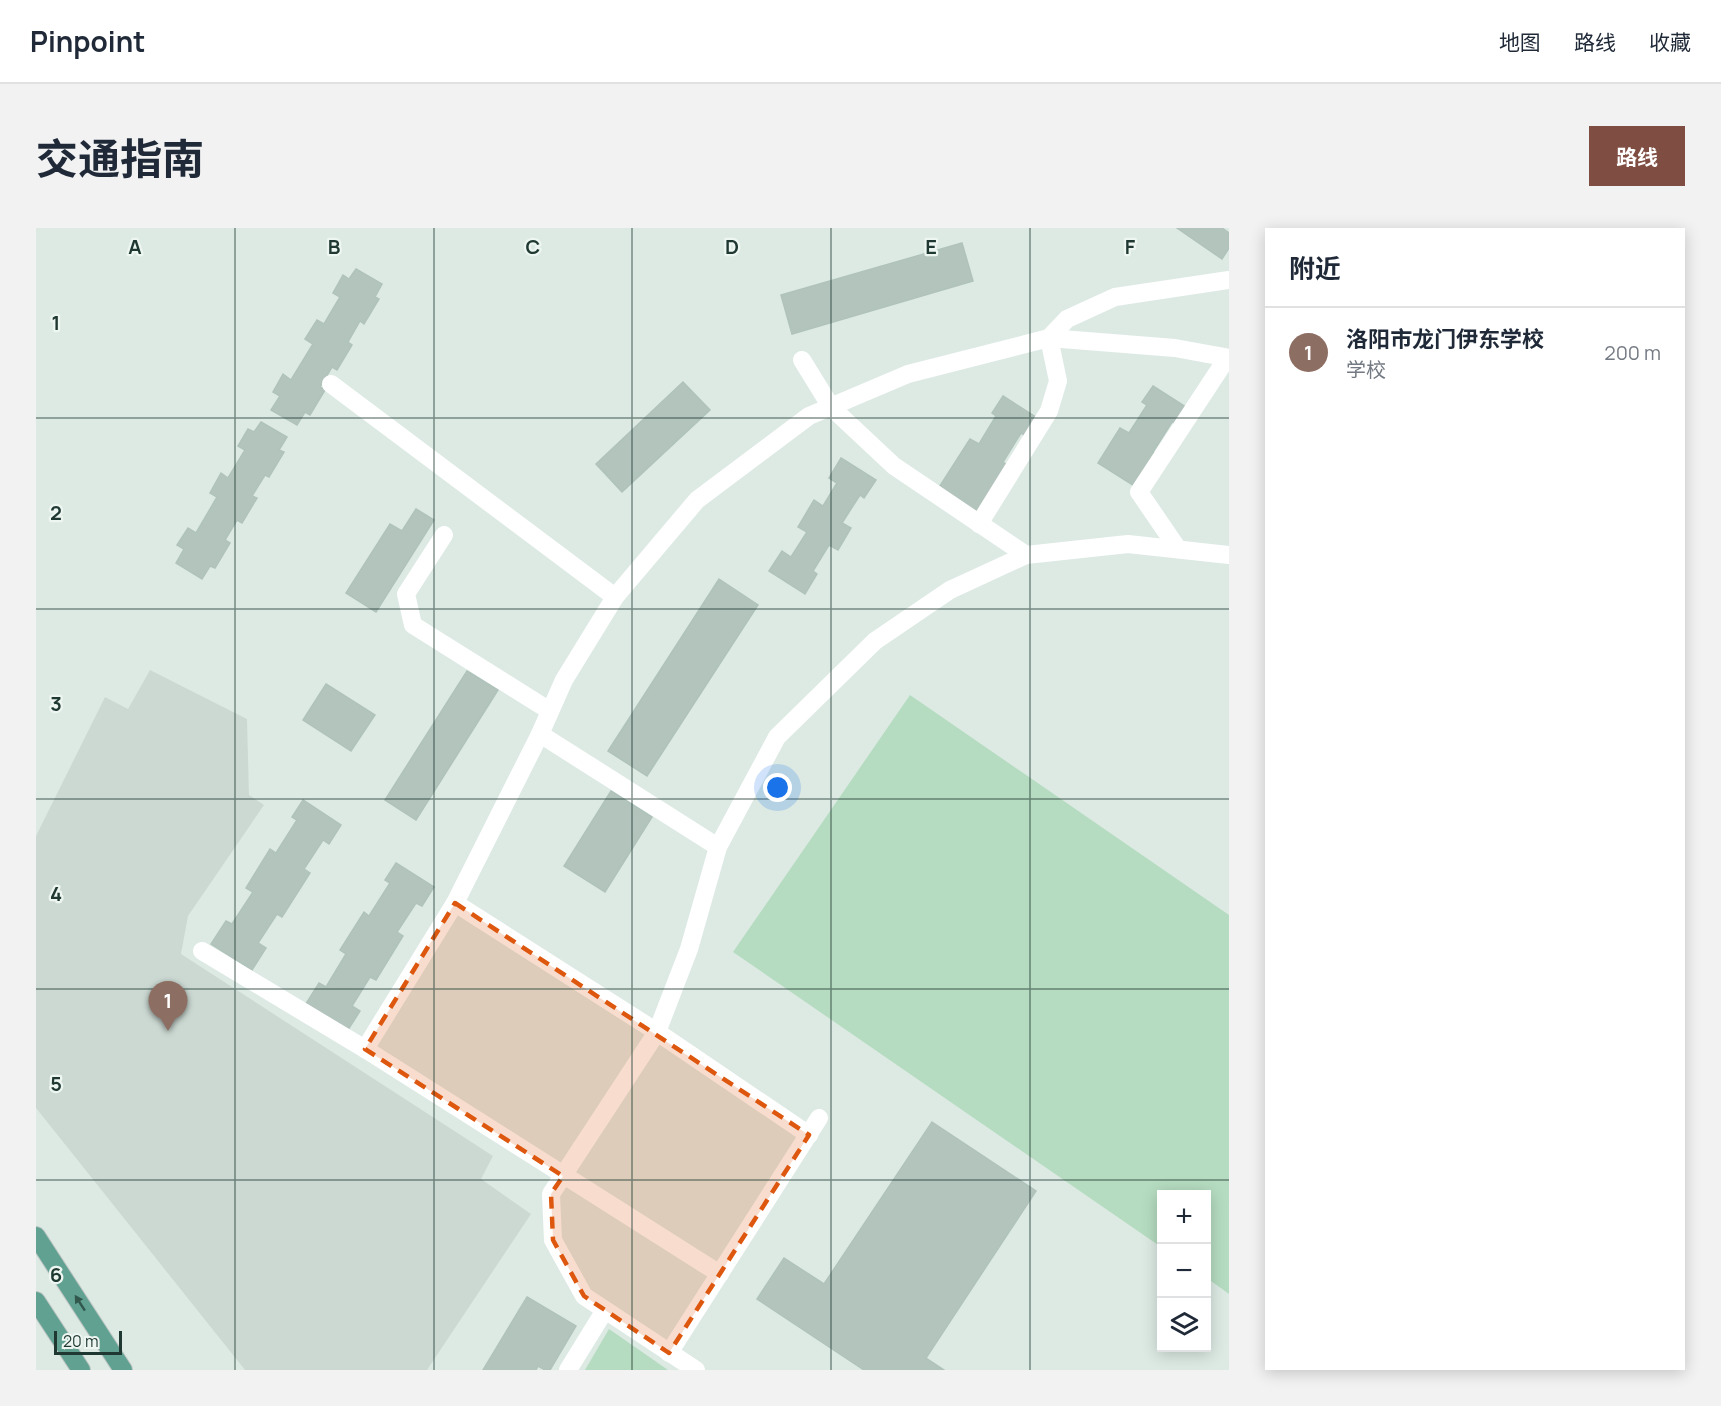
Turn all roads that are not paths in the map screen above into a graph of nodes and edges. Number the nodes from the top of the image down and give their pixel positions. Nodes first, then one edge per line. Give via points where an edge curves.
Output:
1 (1229, 280) edge
2 (1049, 338) junction
3 (1228, 358) edge
4 (802, 360) dead end
5 (331, 384) dead end
6 (831, 407) junction
7 (979, 524) junction
8 (444, 535) dead end
9 (1178, 549) junction
10 (1026, 555) junction
11 (1229, 555) edge
12 (615, 597) junction
13 (550, 711) junction
14 (540, 734) junction
15 (718, 847) junction
16 (454, 903) junction
17 (202, 951) dead end
18 (657, 1032) junction
19 (365, 1049) junction
20 (819, 1118) dead end
21 (808, 1135) junction
22 (563, 1176) junction
23 (36, 1236) edge
24 (720, 1274) junction
25 (36, 1300) edge
26 (605, 1310) junction
27 (669, 1353) junction
28 (81, 1370) edge
29 (123, 1370) edge
30 (568, 1370) edge
31 (696, 1370) edge

1 - 2 street via 1115,297 1067,319
2 - 3 street via 1175,348
2 - 6 street via 908,374
2 - 7 street via 1058,381 1049,411
3 - 9 street via 1139,492
4 - 6 street
5 - 12 street
6 - 7 street via 894,466
6 - 12 street via 809,416 697,500
7 - 10 street
8 - 13 street via 406,594 412,625
9 - 10 street via 1128,544
9 - 11 street
10 - 15 street via 950,590 875,641 777,737
12 - 13 street via 564,680
13 - 14 street
14 - 15 street
14 - 16 street
15 - 18 street via 689,949
16 - 18 street
16 - 19 street
17 - 19 street
18 - 21 street
18 - 22 street
19 - 22 street
20 - 21 street
21 - 24 street
22 - 24 street
22 - 26 street via 551,1194 553,1240 584,1296
29 -> 23 main road
24 - 27 street
25 - 28 main road
26 - 27 street
26 - 30 street
27 - 31 street

